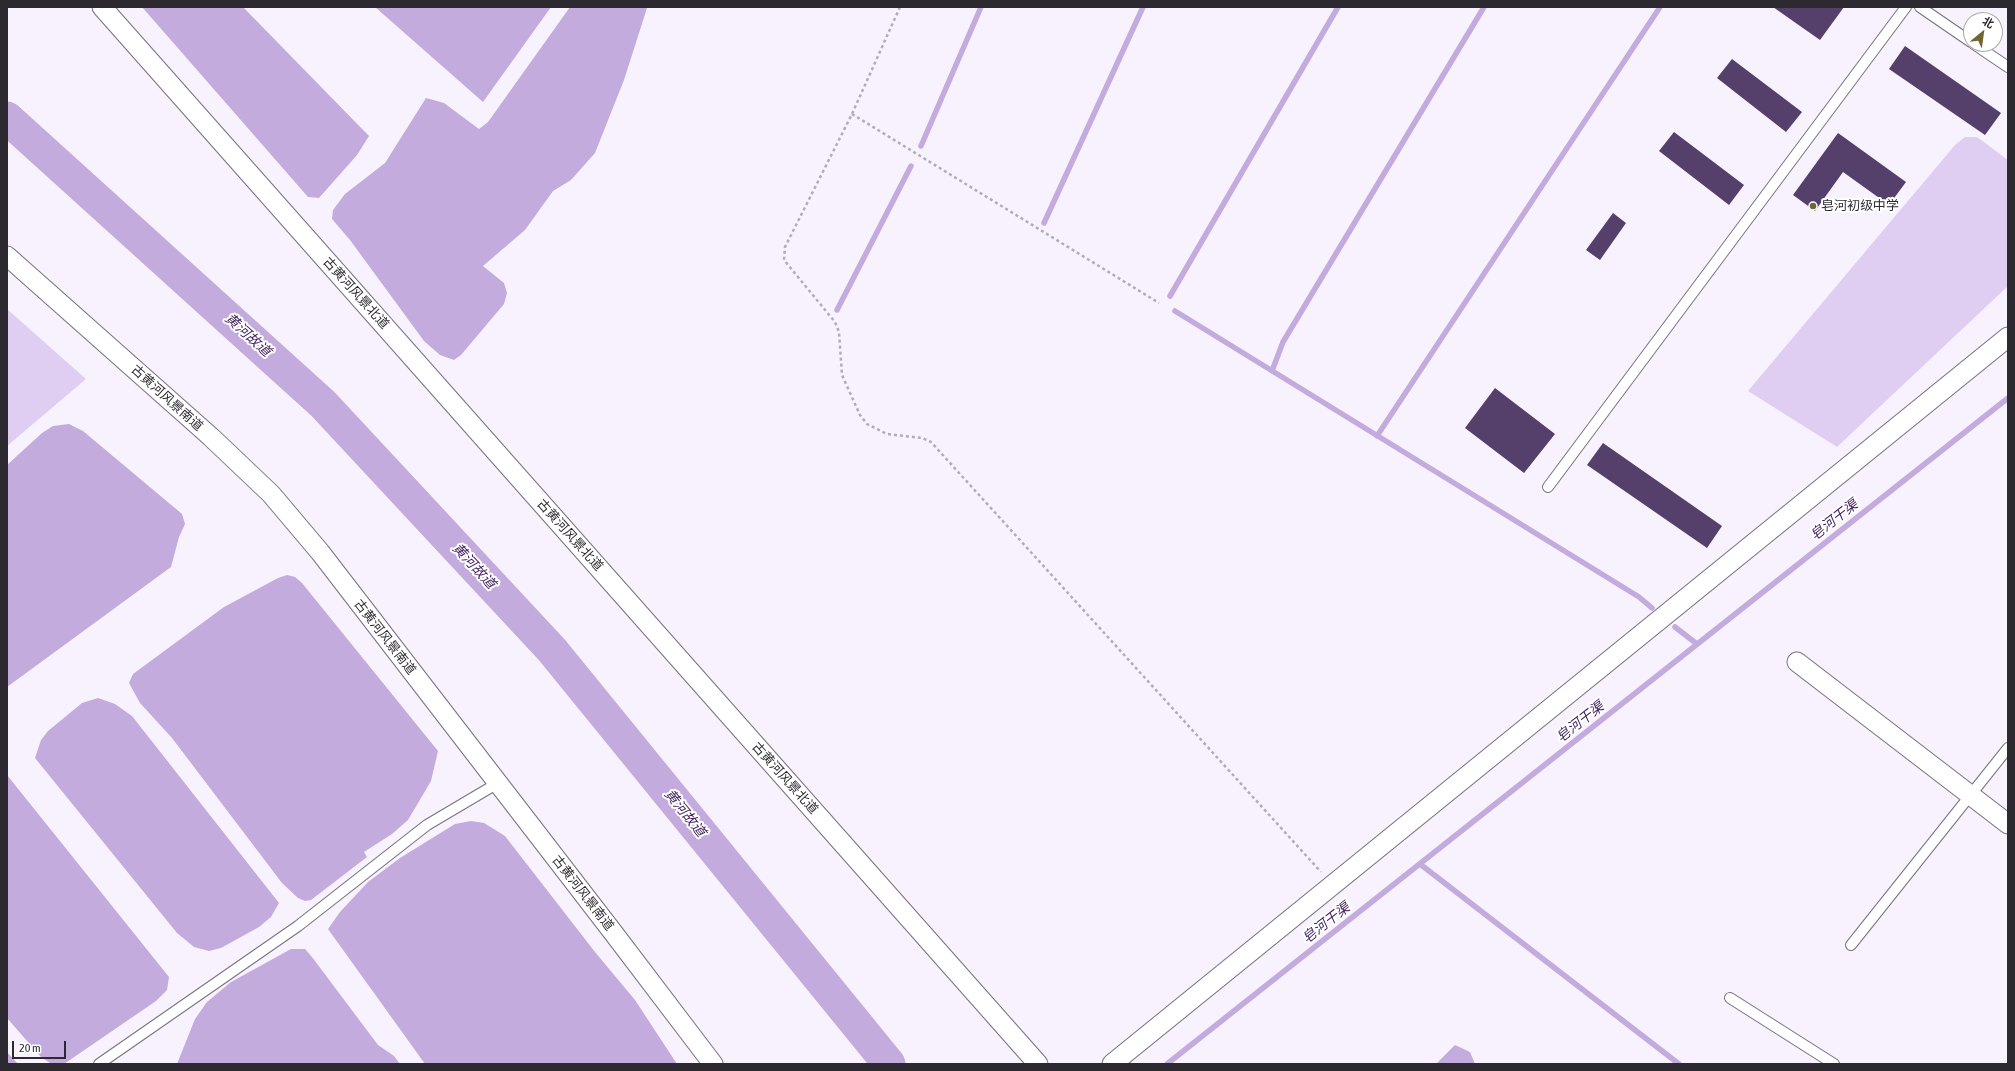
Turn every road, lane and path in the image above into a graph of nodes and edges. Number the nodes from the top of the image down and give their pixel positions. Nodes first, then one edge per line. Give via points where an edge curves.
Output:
1 (102, 7) edge
2 (900, 7) edge
3 (1906, 7) edge
4 (1920, 7) edge
5 (1963, 37) edge
6 (1986, 52) edge
7 (2008, 67) edge
8 (852, 114) junction
9 (7, 256) edge
10 (1159, 303) dead end
11 (2008, 337) edge
12 (1548, 487) dead end
13 (1797, 662) dead end
14 (2008, 748) edge
15 (498, 783) junction
16 (1970, 795) junction
17 (2008, 824) edge
18 (1334, 886) junction
19 (1851, 945) dead end
20 (1730, 998) dead end
21 (99, 1064) edge
22 (713, 1064) edge
23 (1038, 1064) edge
24 (1112, 1064) edge
25 (1834, 1064) edge

1 - 23 street, 古黄河风景北道
2 - 8 path
3 - 12 lane
4 - 5 lane
6 - 7 lane
8 - 10 path
8 - 18 path via 783,254 784,260 835,322 839,332 842,375 860,415 867,424 879,431 922,438 931,442
9 - 15 street, 古黄河风景南道 via 211,437 271,494 320,552
11 - 18 street
13 - 16 street
14 - 16 lane
15 - 21 lane via 427,825 298,926
15 - 22 street, 古黄河风景南道
16 - 17 street
16 - 19 lane
18 - 24 street
20 - 25 lane

